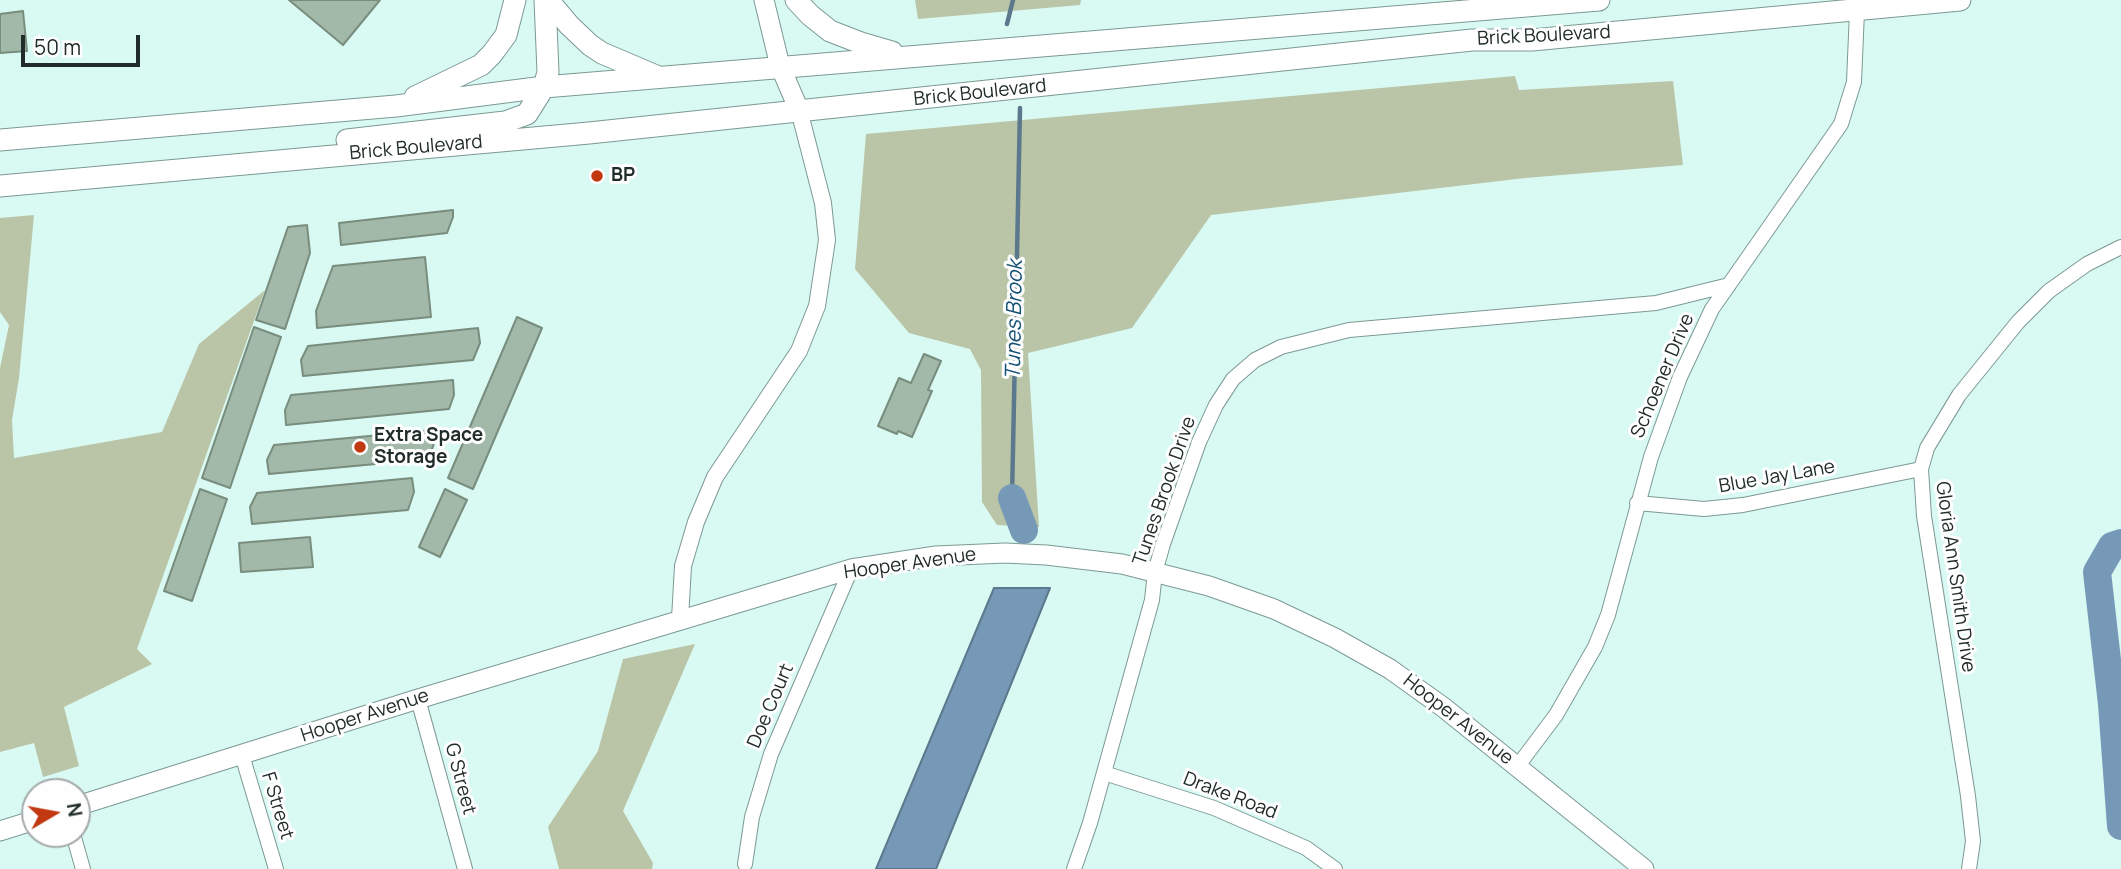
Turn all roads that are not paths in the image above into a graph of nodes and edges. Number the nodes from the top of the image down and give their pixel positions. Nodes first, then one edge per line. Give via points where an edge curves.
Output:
1 (515, 0) edge
2 (546, 0) edge
3 (764, 0) edge
4 (796, 0) edge
5 (1599, 0) edge
6 (1960, 0) edge
7 (1510, 4) edge
8 (1857, 10) junction
9 (1472, 40) junction
10 (907, 56) junction
11 (780, 66) junction
12 (662, 78) junction
13 (544, 87) junction
14 (396, 106) junction
15 (799, 110) junction
16 (0, 140) edge
17 (246, 163) junction
18 (0, 186) edge
19 (2121, 247) edge
20 (1729, 285) junction
21 (1922, 469) junction
22 (1637, 503) junction
23 (851, 569) junction
24 (1155, 572) junction
25 (680, 620) junction
26 (418, 699) junction
27 (242, 755) junction
28 (1517, 766) junction
29 (1104, 773) junction
30 (91, 802) edge
31 (21, 824) edge
32 (0, 831) edge
33 (77, 848) edge
34 (745, 864) dead end
35 (83, 869) edge
36 (276, 869) edge
37 (465, 869) edge
38 (1074, 869) edge
39 (1335, 869) edge
40 (1644, 869) edge
41 (1969, 869) edge

1 - 14 main road via 506,35 481,65
2 - 12 main road via 590,45
2 - 13 main road via 548,72
3 - 11 main road
4 - 10 main road via 831,31
5 - 7 main road, Brick Boulevard
6 - 8 main road, Brick Boulevard
7 - 9 main road
7 - 10 main road, Brick Boulevard
8 - 9 main road, Brick Boulevard via 1532,40
8 - 20 street, Schoener Drive via 1854,82 1841,124
9 - 15 main road, Brick Boulevard
10 - 11 main road, Brick Boulevard
11 - 12 main road, Brick Boulevard
11 - 15 main road
12 - 13 main road, Brick Boulevard
13 - 14 main road, Brick Boulevard
13 - 17 main road via 527,114 505,122 316,144
14 - 16 main road, Brick Boulevard
15 - 17 main road, Brick Boulevard
15 - 25 street via 823,203 827,240 817,306 799,351 715,477 684,566
17 - 18 main road, Brick Boulevard
19 - 21 street, Gloria Ann Smith Drive via 2049,291 2018,322 1959,395 1927,448
20 - 22 street, Schoener Drive via 1712,309 1680,377
20 - 24 street, Tunes Brook Drive via 1656,303 1349,330 1281,347 1255,360 1234,379 1210,417
21 - 22 street, Blue Jay Lane via 1743,505 1704,509
21 - 41 street, Gloria Ann Smith Drive via 1924,516 1968,796 1973,841
22 - 28 street, Schoener Drive via 1608,615 1594,646 1556,715
23 - 24 main road, Hooper Avenue via 936,556 1005,553 1075,558
23 - 25 main road, Hooper Avenue
23 - 34 street, Doe Court via 771,754 752,817
24 - 28 main road, Hooper Avenue via 1274,609 1335,638 1390,669
24 - 29 street, Tunes Brook Drive via 1152,600
25 - 26 main road, Hooper Avenue
26 - 27 main road, Hooper Avenue
26 - 37 street, G Street
27 - 30 main road, Hooper Avenue
27 - 36 street, F Street
28 - 40 main road, Hooper Avenue
29 - 38 street, Tunes Brook Drive
29 - 39 street, Drake Road via 1214,808 1306,848
31 - 32 main road
33 - 35 street

